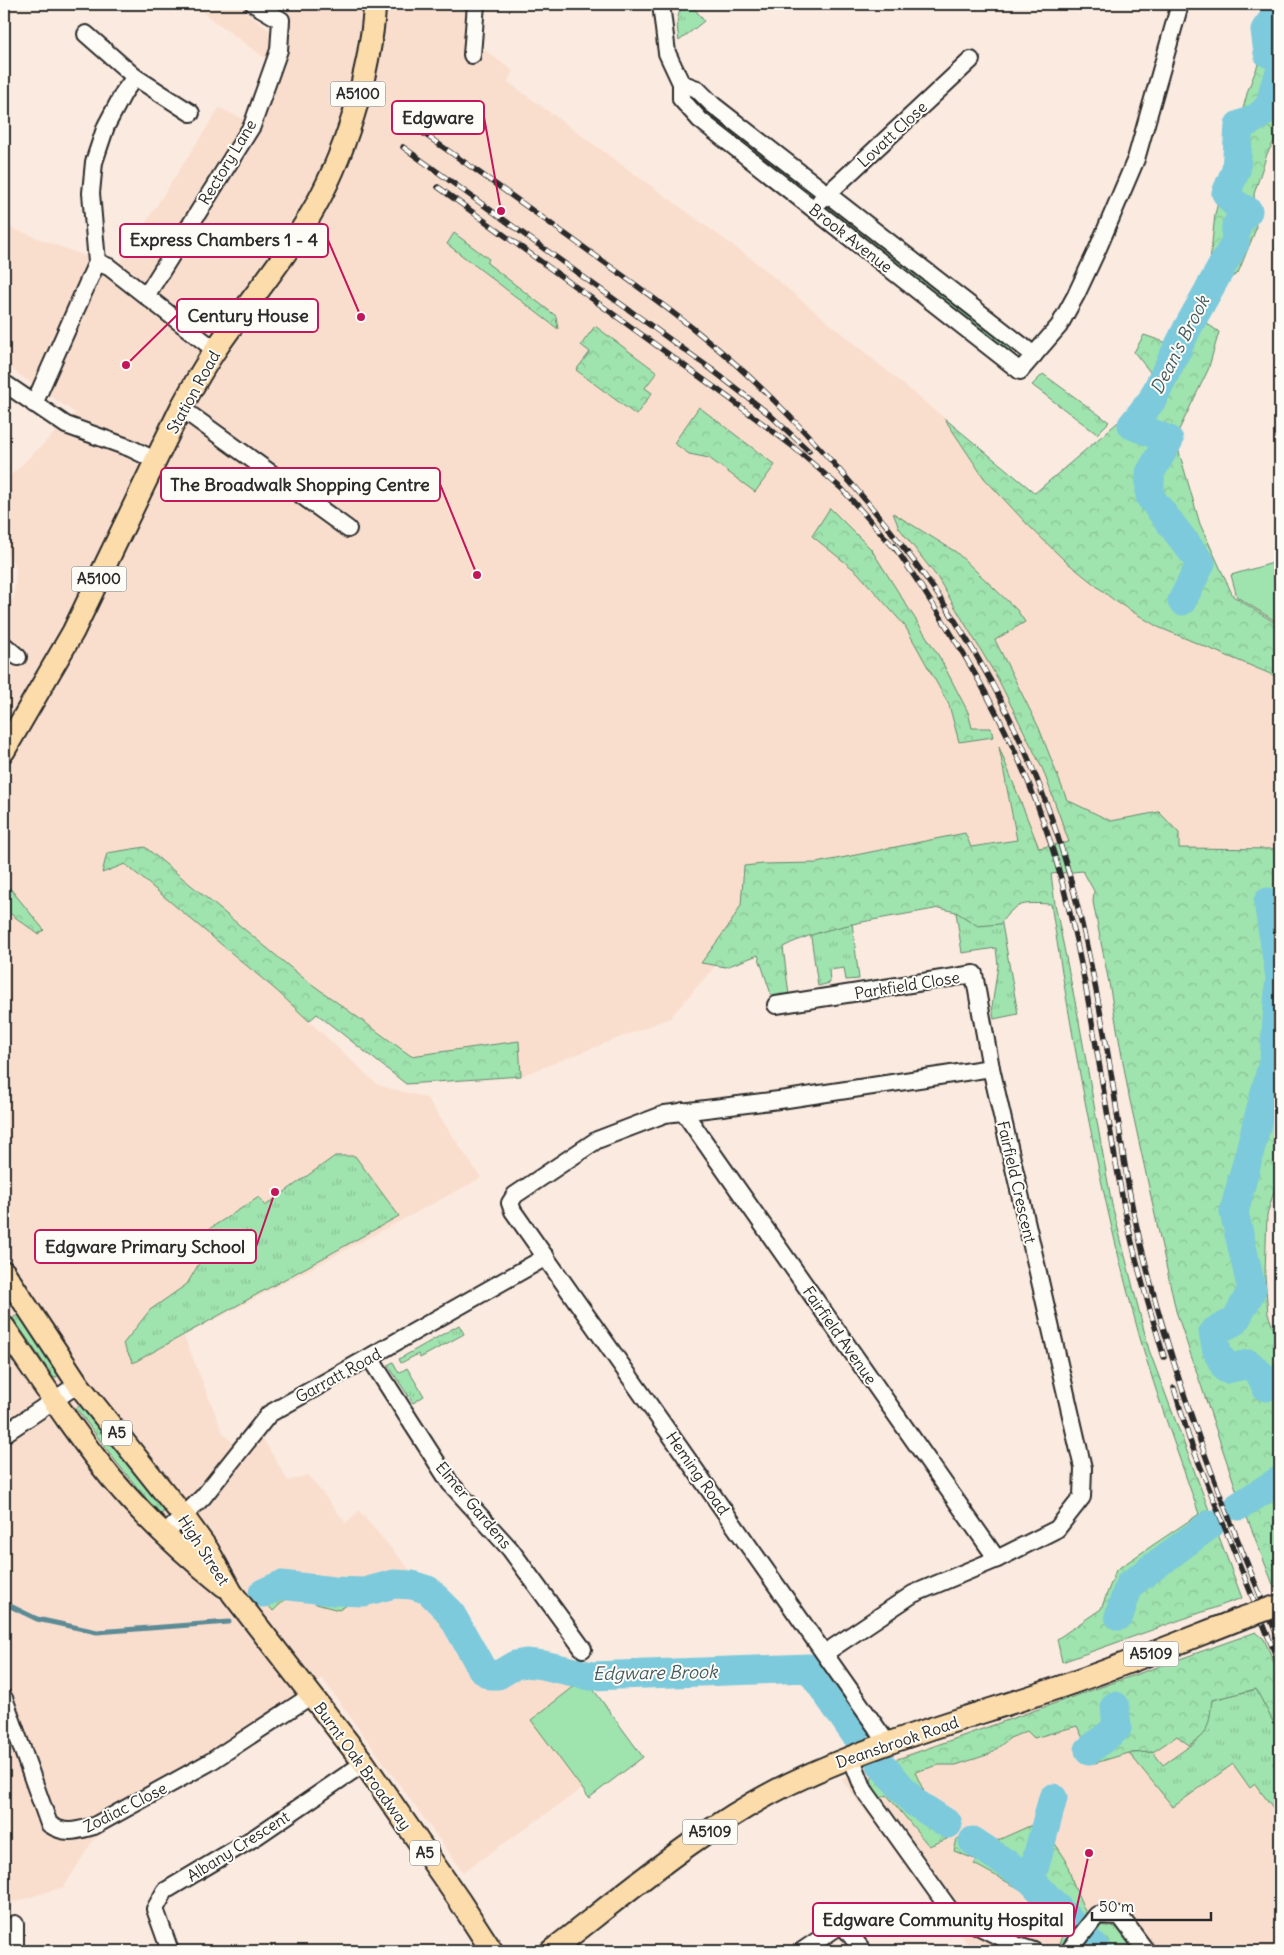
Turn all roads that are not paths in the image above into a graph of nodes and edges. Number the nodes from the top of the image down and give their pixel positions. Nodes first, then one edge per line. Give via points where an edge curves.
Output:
1 (254, 4) edge
2 (375, 4) edge
3 (476, 4) edge
4 (661, 4) edge
5 (1180, 4) edge
6 (86, 34) dead end
7 (472, 55) dead end
8 (970, 60) dead end
9 (135, 76) junction
10 (681, 83) junction
11 (191, 113) dead end
12 (826, 195) junction
13 (813, 208) junction
14 (98, 262) junction
15 (146, 296) junction
16 (215, 350) junction
17 (1034, 355) junction
18 (4, 383) edge
19 (34, 404) junction
20 (181, 408) junction
21 (157, 460) junction
22 (348, 529) dead end
23 (4, 645) edge
24 (18, 657) dead end
25 (4, 751) edge
26 (776, 1005) dead end
27 (991, 1068) junction
28 (683, 1111) junction
29 (546, 1257) junction
30 (4, 1272) edge
31 (4, 1327) edge
32 (370, 1358) junction
33 (78, 1384) junction
34 (54, 1400) junction
35 (4, 1434) edge
36 (184, 1517) junction
37 (165, 1534) junction
38 (997, 1560) junction
39 (232, 1593) junction
40 (1280, 1605) edge
41 (583, 1649) dead end
42 (824, 1654) junction
43 (312, 1695) junction
44 (4, 1698) edge
45 (888, 1744) junction
46 (851, 1757) junction
47 (364, 1763) junction
48 (15, 1924) dead end
49 (489, 1947) edge
50 (1073, 1947) edge
51 (12, 1951) edge
52 (170, 1951) edge
53 (551, 1951) edge
54 (802, 1951) edge
55 (863, 1951) edge
56 (1034, 1951) edge
57 (1146, 1951) edge

1 - 15 street, Rectory Lane via 281,20 279,50 252,126
2 - 16 main road, Station Road / A5100 via 369,56 349,126 325,190 303,227
3 - 7 street
4 - 10 street, Brook Avenue via 667,53
5 - 17 street, Brook Avenue via 1136,159 1076,295 1059,326
6 - 9 street
8 - 12 street, Lovatt Close
9 - 11 street
9 - 14 street via 106,126 94,162 91,193
10 - 12 street, Brook Avenue via 697,89
10 - 13 street, Brook Avenue via 681,99 700,120
12 - 13 street, Lovatt Close
12 - 17 street, Brook Avenue
13 - 17 street, Brook Avenue via 1020,371
14 - 15 street
14 - 19 street
15 - 16 street
16 - 20 main road, Station Road / A5100
18 - 19 street
19 - 21 street via 66,424
20 - 21 main road, Station Road / A5100
20 - 22 street
21 - 25 main road, Station Road / A5100 via 73,632
23 - 24 street
26 - 27 street, Parkfield Close via 974,974
27 - 28 street
27 - 38 street, Fairfield Crescent via 1083,1468 1082,1497 1057,1529
28 - 29 street, Heming Road via 665,1114 597,1140 514,1195 510,1203 513,1211
28 - 38 street, Fairfield Avenue
29 - 32 street, Garratt Road
29 - 42 street, Heming Road
30 - 33 main road, High Street / A5
31 - 34 main road, High Street / A5
32 - 36 street, Garratt Road via 270,1414
32 - 41 street, Elmer Gardens via 450,1483 510,1549
33 - 34 street
33 - 36 main road, High Street / A5
34 - 35 street
34 - 37 main road, High Street / A5 via 110,1476
36 - 37 street, Garratt Road
36 - 39 main road, High Street / A5 via 208,1550
37 - 39 main road, High Street / A5
38 - 42 street, Fairfield Crescent via 913,1594
39 - 43 main road, Burnt Oak Broadway / A5
40 - 45 main road, Deansbrook Road / A5109, bridge via 1112,1669
42 - 45 street, Heming Road
43 - 44 street, Zodiac Close via 210,1762 94,1826 77,1831 59,1831 49,1824
43 - 47 main road, Burnt Oak Broadway / A5
45 - 46 main road, Deansbrook Road / A5109
46 - 53 main road, Deansbrook Road / A5109 via 790,1784 706,1834
46 - 56 street via 864,1790 952,1912
47 - 49 main road, Burnt Oak Broadway / A5
47 - 52 street, Albany Crescent via 257,1836 165,1890 155,1909
48 - 51 street
50 - 57 street via 1097,1915 1120,1916
54 - 55 street via 842,1924

